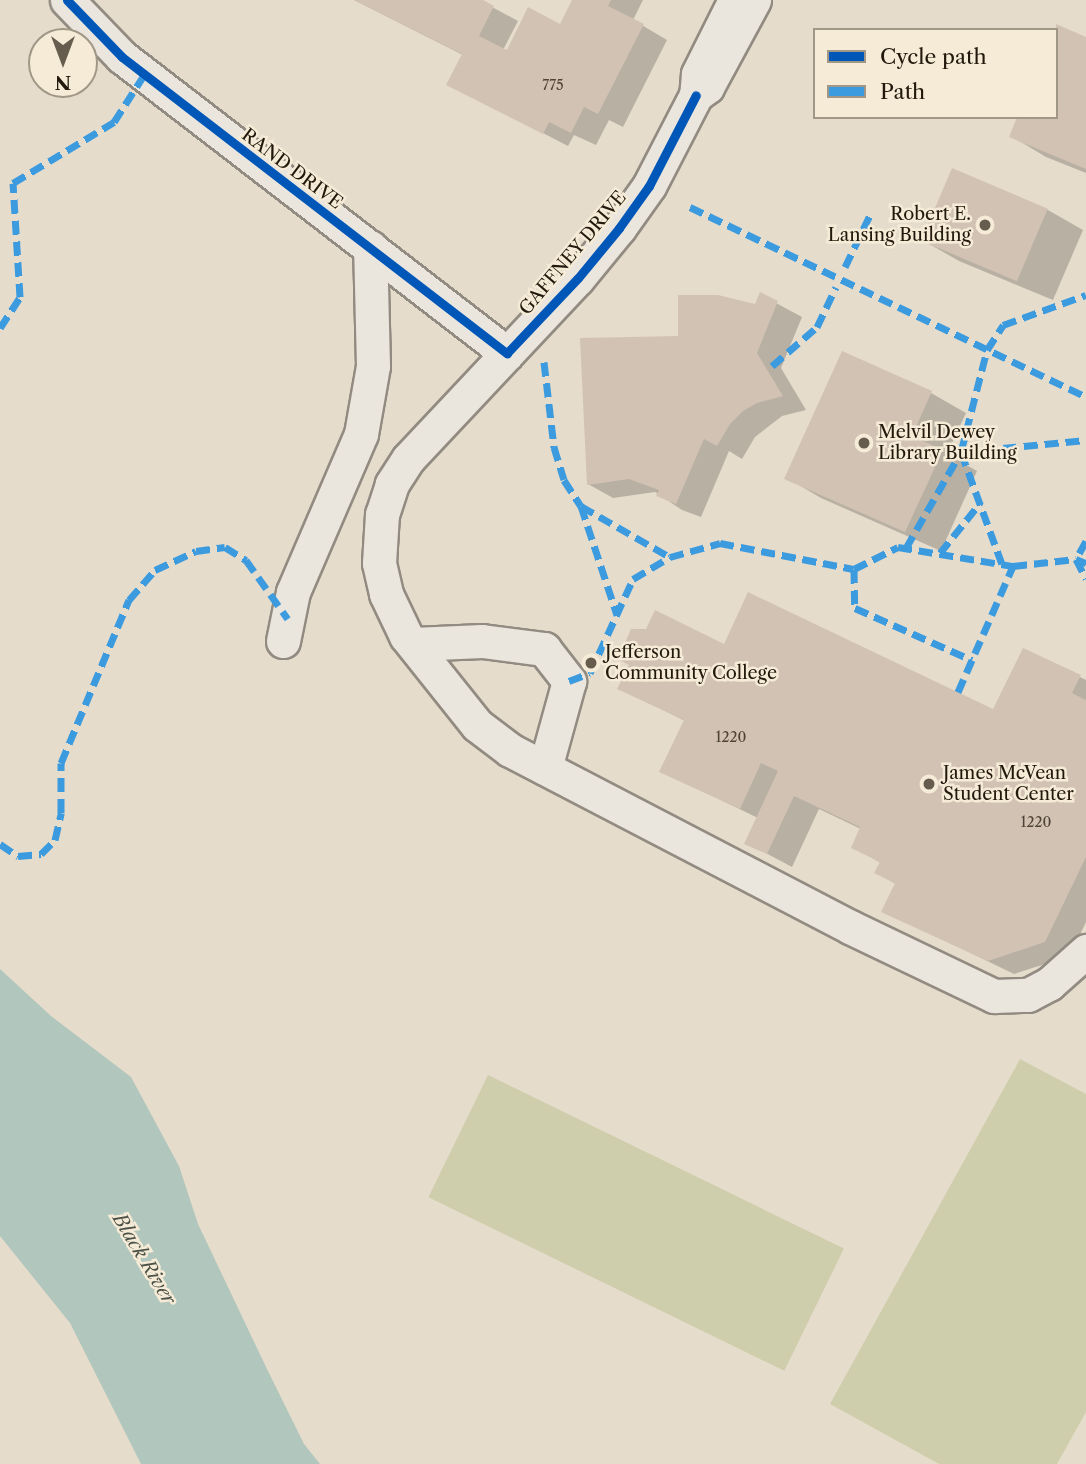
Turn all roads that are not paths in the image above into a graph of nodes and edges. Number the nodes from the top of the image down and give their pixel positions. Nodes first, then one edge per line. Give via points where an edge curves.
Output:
1 (67, 0) edge
2 (735, 0) edge
3 (754, 0) edge
4 (696, 95) junction
5 (370, 247) junction
6 (508, 353) junction
7 (283, 642) dead end
8 (413, 644) junction
9 (545, 768) junction
10 (1086, 951) edge

1 - 5 street, RAND DRIVE via 122,57
2 - 4 street, GAFFNEY DRIVE via 698,74
3 - 4 street, GAFFNEY DRIVE via 707,87
4 - 6 street, GAFFNEY DRIVE via 649,186 619,228
5 - 6 street, RAND DRIVE
5 - 7 street via 373,366 361,433 293,592
6 - 8 street via 408,459 392,484 382,514 379,562 386,594
8 - 9 street via 477,725
8 - 9 street via 482,641 544,649 569,681
9 - 10 street via 850,927 994,996 1028,995 1049,984

